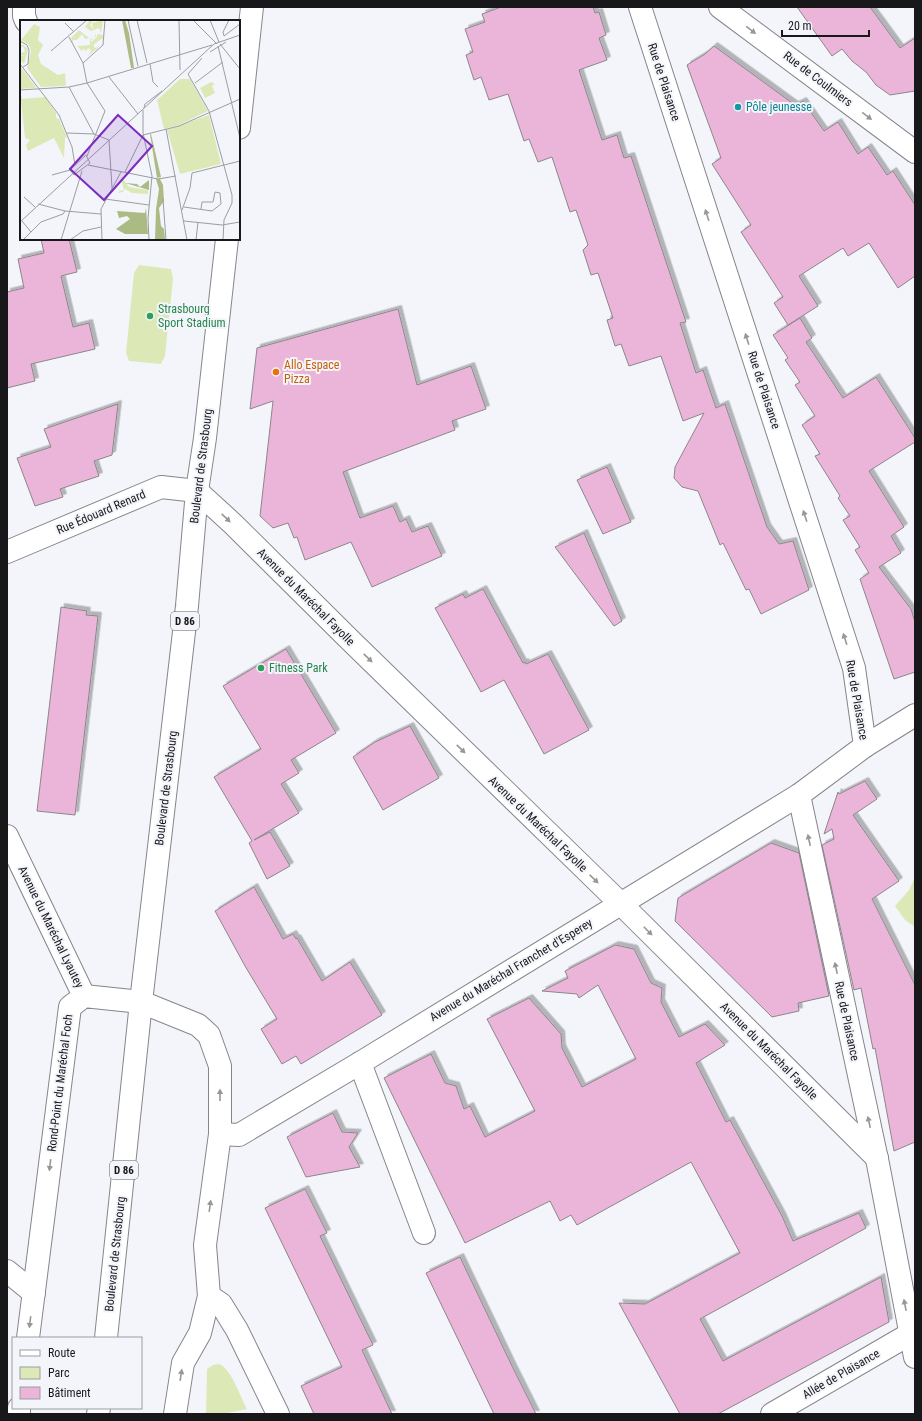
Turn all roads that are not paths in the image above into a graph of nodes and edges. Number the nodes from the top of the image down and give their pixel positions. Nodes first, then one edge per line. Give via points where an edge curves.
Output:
1 (24, 7) edge
2 (252, 7) edge
3 (640, 7) edge
4 (720, 7) edge
5 (26, 20) edge
6 (240, 119) edge
7 (915, 152) edge
8 (227, 240) edge
9 (197, 491) junction
10 (7, 552) edge
11 (915, 714) edge
12 (865, 746) junction
13 (799, 795) junction
14 (7, 836) edge
15 (620, 904) junction
16 (84, 996) junction
17 (141, 1002) junction
18 (360, 1063) junction
19 (220, 1134) junction
20 (877, 1158) junction
21 (424, 1233) dead end
22 (7, 1271) edge
23 (34, 1293) junction
24 (209, 1296) junction
25 (910, 1334) junction
26 (28, 1337) edge
27 (106, 1337) edge
28 (915, 1357) edge
29 (175, 1414) edge
30 (278, 1414) edge
31 (772, 1414) edge

1 - 5 street
2 - 6 street
12 -> 3 street, Rue de Plaisance via 854,668
4 -> 7 street, Rue de Coulmiers
8 - 9 street, Boulevard de Strasbourg / D 86
9 - 10 street, Rue Édouard Renard via 161,487
9 -> 15 street, Avenue du Maréchal Fayolle
9 - 17 street, Boulevard de Strasbourg / D 86 via 187,606
11 - 12 street
12 - 13 street, Rue de Plaisance
13 - 15 street, Avenue du Maréchal Franchet d'Esperey
20 -> 13 street, Rue de Plaisance
14 - 16 street, Avenue du Maréchal Lyautey
15 - 18 street, Avenue du Maréchal Franchet d'Esperey
15 -> 20 street, Avenue du Maréchal Fayolle
16 - 17 street
16 -> 23 street, Rond-Point du Maréchal Foch via 70,1007
19 -> 17 street via 220,1066 209,1035 198,1025
17 - 27 street, Boulevard de Strasbourg / D 86
18 - 19 street, Avenue du Maréchal Franchet d'Esperey via 239,1135
18 - 21 street
24 -> 19 street via 205,1245
25 -> 20 street, Rue de Plaisance
22 - 23 street
23 -> 26 street, Rond-Point du Maréchal Foch
29 -> 24 street via 183,1363 200,1333
24 - 30 street via 221,1304 237,1330
25 - 28 street, Rue de Plaisance
25 - 31 street, Allée de Plaisance

